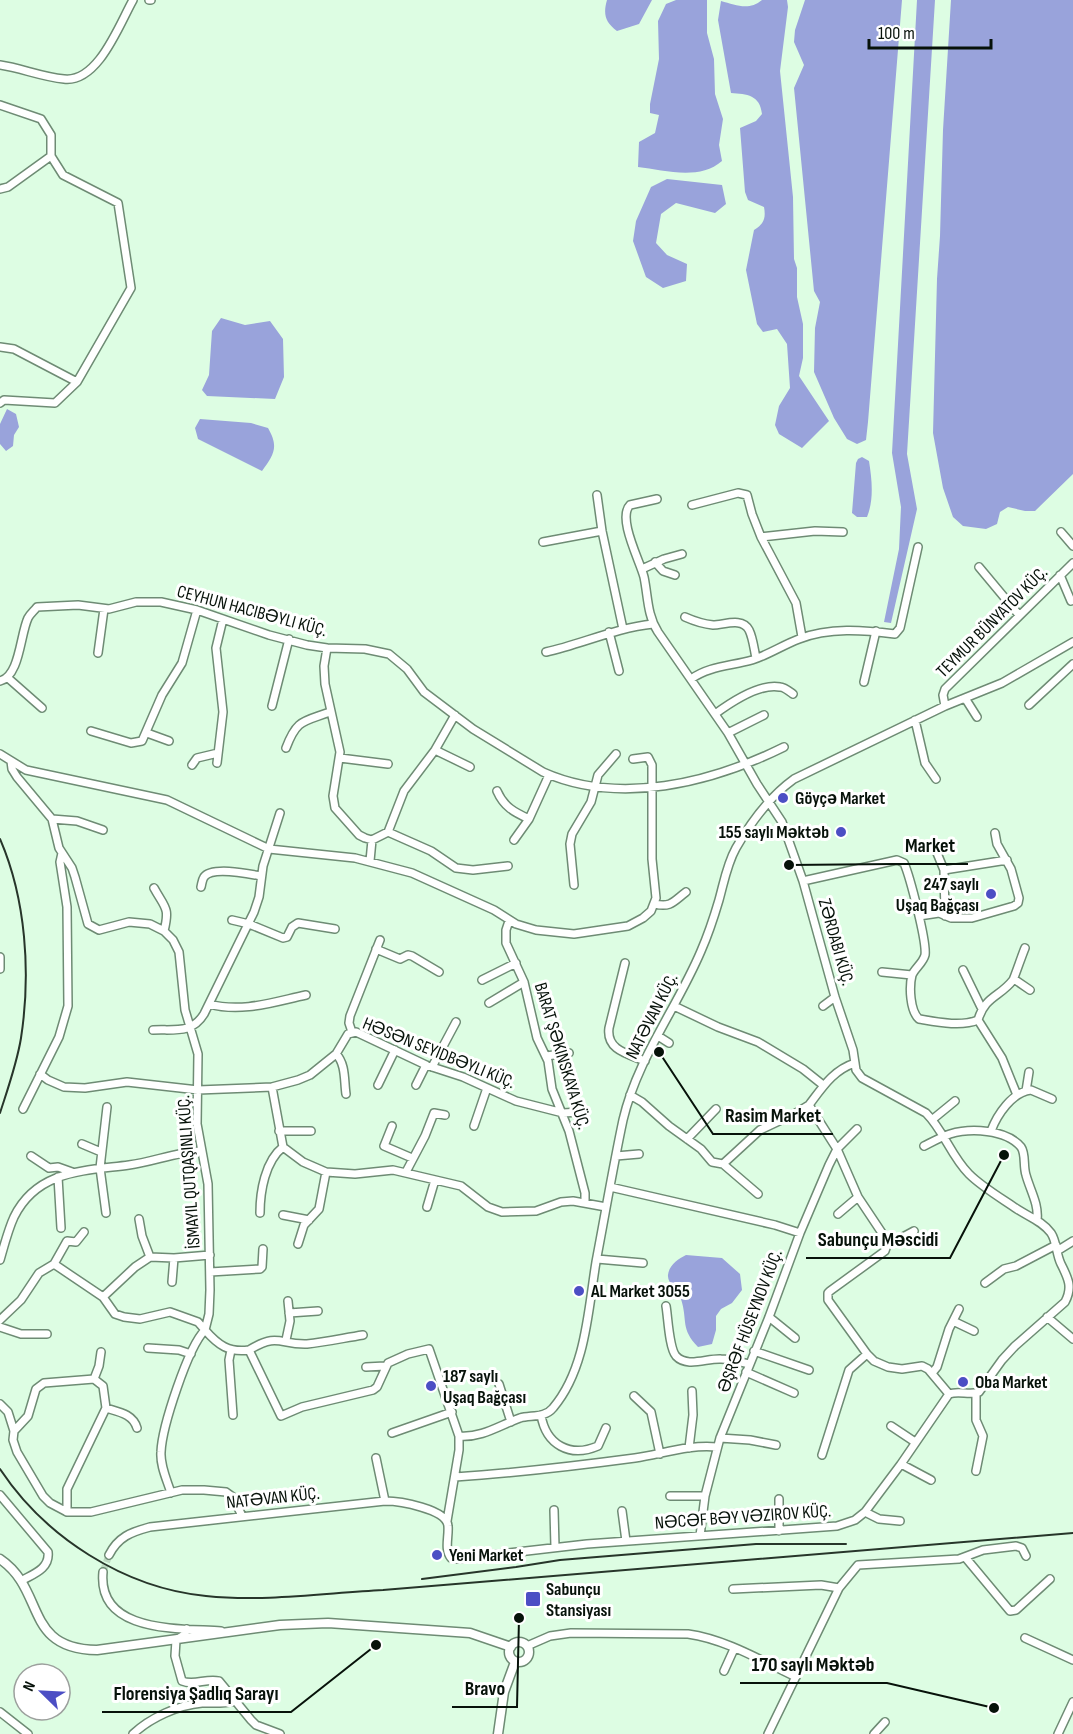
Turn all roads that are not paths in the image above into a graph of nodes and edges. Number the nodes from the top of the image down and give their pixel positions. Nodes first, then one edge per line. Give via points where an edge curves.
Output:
1 (133, 0) edge
2 (0, 65) edge
3 (0, 105) edge
4 (51, 156) junction
5 (0, 189) edge
6 (0, 346) edge
7 (77, 382) junction
8 (0, 403) edge
9 (597, 495) dead end
10 (657, 499) dead end
11 (692, 506) dead end
12 (602, 531) junction
13 (843, 532) dead end
14 (1061, 532) dead end
15 (761, 537) junction
16 (543, 542) dead end
17 (1073, 546) edge
18 (918, 547) dead end
19 (682, 554) dead end
20 (655, 562) junction
21 (1073, 563) edge
22 (979, 567) dead end
23 (642, 569) junction
24 (675, 575) dead end
25 (1060, 575) junction
26 (1071, 602) dead end
27 (104, 609) junction
28 (197, 610) junction
29 (1019, 615) junction
30 (685, 617) dead end
31 (223, 619) junction
32 (653, 624) junction
33 (623, 629) junction
34 (876, 631) junction
35 (609, 632) junction
36 (802, 637) junction
37 (289, 639) junction
38 (1073, 642) edge
39 (327, 648) junction
40 (546, 652) dead end
41 (98, 653) dead end
42 (756, 658) junction
43 (1073, 664) edge
44 (619, 671) dead end
45 (8, 678) junction
46 (691, 679) junction
47 (0, 681) edge
48 (864, 682) dead end
49 (793, 694) dead end
50 (965, 698) junction
51 (1029, 705) dead end
52 (272, 706) dead end
53 (945, 706) junction
54 (42, 708) dead end
55 (330, 712) junction
56 (715, 714) junction
57 (455, 715) junction
58 (764, 715) dead end
59 (977, 717) dead end
60 (915, 720) junction
61 (91, 731) dead end
62 (147, 733) junction
63 (728, 733) junction
64 (169, 741) dead end
65 (784, 747) dead end
66 (286, 748) dead end
67 (435, 750) junction
68 (218, 753) junction
69 (0, 754) edge
70 (616, 754) dead end
71 (340, 758) junction
72 (633, 759) dead end
73 (11, 761) junction
74 (217, 763) dead end
75 (388, 764) dead end
76 (192, 765) dead end
77 (746, 765) junction
78 (470, 767) dead end
79 (549, 775) junction
80 (936, 779) dead end
81 (595, 788) junction
82 (653, 788) junction
83 (497, 791) dead end
84 (769, 800) junction
85 (280, 813) dead end
86 (52, 819) junction
87 (529, 819) junction
88 (103, 830) dead end
89 (388, 832) junction
90 (994, 833) dead end
91 (372, 840) junction
92 (514, 840) dead end
93 (269, 849) junction
94 (62, 853) junction
95 (937, 853) dead end
96 (1007, 860) junction
97 (369, 861) junction
98 (508, 866) dead end
99 (944, 870) junction
100 (261, 876) junction
101 (803, 880) junction
102 (574, 885) dead end
103 (201, 886) dead end
104 (154, 888) dead end
105 (687, 892) dead end
106 (655, 904) junction
107 (919, 916) junction
108 (945, 916) junction
109 (232, 920) dead end
110 (509, 921) junction
111 (249, 924) junction
112 (335, 928) dead end
113 (164, 931) junction
114 (380, 940) dead end
115 (1025, 948) dead end
116 (376, 949) junction
117 (0, 957) edge
118 (516, 963) junction
119 (626, 963) dead end
120 (0, 969) edge
121 (963, 970) dead end
122 (439, 972) dead end
123 (882, 972) dead end
124 (912, 975) junction
125 (1014, 979) junction
126 (482, 980) dead end
127 (525, 982) junction
128 (1030, 990) dead end
129 (306, 995) dead end
130 (835, 997) junction
131 (489, 1003) dead end
132 (209, 1004) junction
133 (674, 1006) junction
134 (823, 1006) dead end
135 (981, 1007) junction
136 (978, 1020) junction
137 (456, 1022) dead end
138 (192, 1028) junction
139 (153, 1030) dead end
140 (352, 1032) junction
141 (658, 1036) junction
142 (669, 1043) dead end
143 (395, 1050) junction
144 (569, 1053) dead end
145 (336, 1054) junction
146 (546, 1056) junction
147 (645, 1061) junction
148 (855, 1063) junction
149 (429, 1066) junction
150 (1029, 1072) dead end
151 (40, 1074) junction
152 (378, 1085) dead end
153 (416, 1085) dead end
154 (823, 1085) junction
155 (272, 1087) junction
156 (487, 1088) junction
157 (198, 1090) junction
158 (1026, 1091) junction
159 (346, 1095) dead end
160 (630, 1095) junction
161 (1017, 1095) junction
162 (1052, 1100) dead end
163 (955, 1101) dead end
164 (809, 1105) junction
165 (107, 1107) dead end
166 (23, 1109) dead end
167 (716, 1109) dead end
168 (580, 1112) dead end
169 (563, 1113) junction
170 (445, 1115) dead end
171 (933, 1119) junction
172 (392, 1126) dead end
173 (474, 1126) dead end
174 (857, 1129) dead end
175 (279, 1131) junction
176 (311, 1131) dead end
177 (991, 1131) junction
178 (944, 1137) junction
179 (687, 1139) junction
180 (82, 1144) dead end
181 (924, 1146) dead end
182 (283, 1147) junction
183 (837, 1149) junction
184 (201, 1151) junction
185 (101, 1152) junction
186 (639, 1154) dead end
187 (31, 1156) dead end
188 (616, 1156) junction
189 (412, 1158) junction
190 (723, 1164) junction
191 (100, 1168) junction
192 (72, 1172) junction
193 (326, 1172) junction
194 (406, 1172) junction
195 (58, 1177) junction
196 (435, 1180) junction
197 (610, 1187) junction
198 (758, 1194) dead end
199 (858, 1197) junction
200 (585, 1202) junction
201 (427, 1207) dead end
202 (606, 1207) junction
203 (260, 1213) dead end
204 (106, 1214) dead end
205 (838, 1214) dead end
206 (283, 1215) dead end
207 (139, 1219) dead end
208 (309, 1220) junction
209 (1037, 1220) junction
210 (61, 1228) dead end
211 (914, 1231) dead end
212 (84, 1232) dead end
213 (800, 1233) junction
214 (1073, 1241) edge
215 (298, 1244) dead end
216 (888, 1245) junction
217 (1056, 1248) junction
218 (263, 1249) dead end
219 (210, 1255) junction
220 (150, 1257) junction
221 (174, 1258) junction
222 (597, 1259) junction
223 (0, 1260) edge
224 (643, 1263) dead end
225 (54, 1264) junction
226 (210, 1272) junction
227 (171, 1282) dead end
228 (985, 1283) dead end
229 (103, 1297) junction
230 (288, 1301) dead end
231 (666, 1306) dead end
232 (960, 1309) dead end
233 (318, 1311) dead end
234 (289, 1313) junction
235 (769, 1317) junction
236 (1047, 1317) junction
237 (0, 1320) edge
238 (953, 1321) junction
239 (0, 1328) edge
240 (205, 1330) junction
241 (974, 1331) dead end
242 (47, 1334) dead end
243 (363, 1335) dead end
244 (795, 1338) dead end
245 (1073, 1339) edge
246 (286, 1340) junction
247 (148, 1348) dead end
248 (231, 1350) junction
249 (249, 1350) junction
250 (754, 1351) junction
251 (101, 1352) dead end
252 (191, 1354) junction
253 (867, 1354) junction
254 (749, 1364) junction
255 (386, 1366) junction
256 (366, 1367) dead end
257 (808, 1370) dead end
258 (746, 1372) junction
259 (932, 1373) junction
260 (94, 1379) junction
261 (499, 1384) dead end
262 (692, 1391) dead end
263 (794, 1393) dead end
264 (949, 1394) junction
265 (976, 1394) junction
266 (634, 1396) dead end
267 (0, 1404) edge
268 (106, 1408) junction
269 (452, 1412) junction
270 (233, 1414) dead end
271 (541, 1415) junction
272 (511, 1422) junction
273 (891, 1426) dead end
274 (137, 1428) dead end
275 (606, 1428) dead end
276 (14, 1431) junction
277 (392, 1433) dead end
278 (459, 1436) junction
279 (720, 1438) junction
280 (915, 1442) junction
281 (776, 1445) dead end
282 (717, 1447) junction
283 (689, 1448) junction
284 (660, 1454) junction
285 (822, 1455) dead end
286 (376, 1458) dead end
287 (901, 1464) junction
288 (976, 1471) dead end
289 (455, 1477) junction
290 (931, 1480) dead end
291 (171, 1493) junction
292 (0, 1495) edge
293 (670, 1496) dead end
294 (705, 1496) junction
295 (779, 1499) dead end
296 (385, 1501) junction
297 (554, 1510) dead end
298 (622, 1510) dead end
299 (67, 1512) junction
300 (865, 1512) junction
301 (242, 1516) junction
302 (447, 1521) junction
303 (900, 1521) dead end
304 (779, 1531) junction
305 (700, 1536) junction
306 (626, 1541) junction
307 (555, 1547) junction
308 (109, 1555) tunnel mouth
309 (1026, 1556) dead end
310 (965, 1557) junction
311 (0, 1559) edge
312 (103, 1572) tunnel mouth
313 (1050, 1579) dead end
314 (21, 1581) junction
315 (839, 1588) junction
316 (733, 1589) dead end
317 (187, 1629) junction
318 (235, 1631) junction
319 (1024, 1638) dead end
320 (176, 1640) junction
321 (527, 1646) junction
322 (511, 1647) junction
323 (734, 1649) junction
324 (1073, 1660) edge
325 (515, 1662) junction
326 (724, 1671) dead end
327 (796, 1677) junction
328 (235, 1701) junction
329 (1073, 1702) edge
330 (0, 1712) edge
331 (885, 1722) dead end
332 (28, 1734) edge
333 (133, 1734) edge
334 (280, 1734) edge
335 (498, 1734) edge
336 (768, 1734) edge
337 (874, 1734) edge
338 (1058, 1734) edge

1 - 2 street via 106,51 90,72 76,79
3 - 4 street via 40,119 51,135
4 - 5 street
4 - 7 street via 63,175 118,203 131,288
6 - 7 street via 14,349
7 - 8 street via 55,403
9 - 12 street
10 - 23 street, ZƏRDABI KÜÇ. via 630,504 626,510 629,536
11 - 15 street via 743,493
12 - 16 street
12 - 33 street
13 - 15 street
14 - 17 street
15 - 36 street via 796,603
18 - 34 street via 900,628 895,634
19 - 20 street
20 - 23 street
20 - 24 street via 663,571
21 - 25 street, TEYMUR BÜNYATOV KÜÇ.
22 - 29 street
23 - 32 street, ZƏRDABI KÜÇ.
25 - 26 street
25 - 29 street, TEYMUR BÜNYATOV KÜÇ.
27 - 28 street via 142,601
27 - 41 street
27 - 45 street via 78,604 37,607 29,616
28 - 31 street
28 - 62 street via 182,663 162,695
29 - 53 street, TEYMUR BÜNYATOV KÜÇ. via 945,689
30 - 42 street via 701,624 744,624
31 - 37 street
31 - 68 street via 216,648 223,712
32 - 33 street
32 - 46 street, ZƏRDABI KÜÇ.
33 - 35 street
34 - 36 street via 848,630
34 - 48 street
35 - 40 street
35 - 44 street
36 - 42 street
37 - 39 street
37 - 52 street
38 - 50 street, NATƏVAN KÜÇ. via 1021,673
39 - 55 street via 324,674
39 - 57 street via 389,654 407,669 424,692
42 - 46 street via 706,670
43 - 51 street
45 - 47 street
45 - 54 street
46 - 56 street, ZƏRDABI KÜÇ.
49 - 56 street via 780,686 769,688 737,698
50 - 53 street, NATƏVAN KÜÇ.
50 - 59 street
53 - 60 street, NATƏVAN KÜÇ.
55 - 66 street via 299,724
55 - 71 street
56 - 63 street, ZƏRDABI KÜÇ.
57 - 67 street
57 - 79 street
58 - 63 street
60 - 80 street via 925,763
60 - 84 street, NATƏVAN KÜÇ. via 794,779
61 - 62 street via 131,743 142,741
62 - 64 street
63 - 77 street, ZƏRDABI KÜÇ.
65 - 77 street
67 - 78 street
67 - 89 street via 404,791
68 - 74 street
68 - 76 street via 197,758
69 - 73 street
70 - 81 street via 598,775
71 - 75 street
71 - 91 street via 333,796 335,808 360,835
72 - 82 street via 650,759
73 - 86 street via 17,777
73 - 93 street via 26,770 167,800
77 - 82 street
77 - 84 street, ZƏRDABI KÜÇ.
79 - 81 street
79 - 87 street
81 - 82 street
81 - 102 street via 572,834
82 - 106 street
83 - 87 street via 512,812
84 - 101 street, ZƏRDABI KÜÇ. via 782,822
84 - 133 street, NATƏVAN KÜÇ. via 733,855 708,934
85 - 93 street
86 - 88 street via 77,821
86 - 94 street
87 - 92 street
89 - 91 street
89 - 98 street via 431,851 456,868
90 - 96 street
91 - 97 street
93 - 97 street
93 - 100 street
94 - 113 street via 72,868 91,928 138,922
94 - 151 street via 68,1006 59,1037
95 - 99 street
96 - 99 street
96 - 108 street via 1018,903 972,918
97 - 110 street via 450,889
99 - 108 street
100 - 103 street via 226,871 208,873
100 - 111 street
101 - 107 street via 901,861 906,866
101 - 130 street, ZƏRDABI KÜÇ.
104 - 113 street via 167,910
105 - 106 street via 665,907
106 - 110 street via 635,923 590,933 555,933
107 - 108 street
107 - 124 street via 925,955
109 - 111 street
110 - 118 street, BARAT ŞƏKINSKAYA KÜÇ. via 506,943
111 - 112 street via 283,938 298,923
111 - 132 street
113 - 138 street via 179,952 183,998
114 - 116 street
115 - 125 street
116 - 122 street via 400,959 412,956
116 - 140 street via 350,1016
117 - 120 street
118 - 126 street
118 - 127 street, BARAT ŞƏKINSKAYA KÜÇ.
119 - 147 street via 609,1039 615,1048
121 - 135 street
123 - 124 street
124 - 136 street via 910,992 919,1019 961,1024
125 - 128 street
125 - 135 street
127 - 131 street
127 - 146 street, BARAT ŞƏKINSKAYA KÜÇ. via 537,1038
129 - 132 street via 254,1007
130 - 134 street
130 - 148 street, ZƏRDABI KÜÇ.
132 - 138 street
133 - 141 street, NATƏVAN KÜÇ.
133 - 154 street via 758,1042
135 - 136 street
136 - 161 street via 1002,1058
137 - 149 street
138 - 139 street
138 - 157 street via 198,1054
140 - 143 street, HƏSƏN SEYIDBƏYLI KÜÇ.
140 - 145 street, HƏSƏN SEYIDBƏYLI KÜÇ.
141 - 142 street
141 - 147 street, NATƏVAN KÜÇ.
143 - 149 street, HƏSƏN SEYIDBƏYLI KÜÇ.
143 - 152 street
144 - 146 street
145 - 155 street, HƏSƏN SEYIDBƏYLI KÜÇ. via 310,1075
145 - 159 street via 343,1067
146 - 169 street, BARAT ŞƏKINSKAYA KÜÇ. via 552,1089
147 - 160 street, NATƏVAN KÜÇ.
148 - 154 street
148 - 171 street, ZƏRDABI KÜÇ. via 862,1078
149 - 153 street
149 - 156 street, HƏSƏN SEYIDBƏYLI KÜÇ.
150 - 158 street
151 - 157 street, HƏSƏN SEYIDBƏYLI KÜÇ. via 64,1087 127,1082
151 - 166 street
154 - 164 street
155 - 157 street, HƏSƏN SEYIDBƏYLI KÜÇ.
155 - 175 street
156 - 169 street, HƏSƏN SEYIDBƏYLI KÜÇ. via 516,1101
156 - 173 street
157 - 184 street
158 - 161 street
158 - 162 street
160 - 179 street
160 - 188 street, NATƏVAN KÜÇ.
161 - 177 street via 1000,1113
163 - 171 street
164 - 183 street
164 - 190 street via 760,1130
165 - 185 street
167 - 179 street
168 - 169 street, HƏSƏN SEYIDBƏYLI KÜÇ.
169 - 200 street, BARAT ŞƏKINSKAYA KÜÇ.
170 - 189 street via 434,1113
171 - 178 street, ZƏRDABI KÜÇ.
172 - 189 street via 384,1146
174 - 183 street, ƏŞRƏF HÜSEYNOV KÜÇ.
175 - 176 street
175 - 182 street
177 - 178 street
177 - 209 street via 1021,1147 1038,1208
178 - 181 street
178 - 209 street, ZƏRDABI KÜÇ. via 970,1175
179 - 190 street via 712,1162
180 - 185 street
182 - 193 street
182 - 203 street via 267,1171
183 - 199 street
183 - 213 street, ƏŞRƏF HÜSEYNOV KÜÇ.
184 - 191 street
184 - 219 street via 208,1184
185 - 191 street
186 - 188 street
187 - 192 street via 49,1168
188 - 197 street, NATƏVAN KÜÇ.
189 - 194 street
190 - 198 street
191 - 192 street
191 - 204 street
192 - 195 street
193 - 194 street
193 - 208 street via 319,1209
194 - 196 street
195 - 210 street
195 - 223 street via 21,1204
196 - 200 street via 461,1186 488,1207 502,1212 536,1211 561,1202
196 - 201 street
197 - 202 street, NATƏVAN KÜÇ.
197 - 213 street
199 - 205 street
199 - 216 street
200 - 202 street
202 - 222 street, NATƏVAN KÜÇ.
206 - 208 street
207 - 220 street
208 - 215 street
209 - 217 street, ZƏRDABI KÜÇ. via 1048,1230
211 - 216 street
212 - 225 street via 76,1242 67,1241
213 - 235 street, ƏŞRƏF HÜSEYNOV KÜÇ.
214 - 217 street
216 - 253 street via 828,1293 828,1300
217 - 228 street via 1004,1269
217 - 236 street, ZƏRDABI KÜÇ. via 1071,1290 1065,1302
218 - 226 street via 260,1269
219 - 221 street
219 - 226 street
220 - 221 street
220 - 229 street
221 - 227 street
222 - 224 street
222 - 271 street, NATƏVAN KÜÇ. via 578,1362 565,1392 553,1409
225 - 229 street
225 - 237 street via 39,1274 21,1300
226 - 240 street
229 - 240 street via 111,1310 124,1317 170,1312 198,1322
230 - 234 street
231 - 254 street via 676,1356 684,1361 723,1359
232 - 238 street
233 - 234 street
234 - 246 street
235 - 244 street
235 - 250 street, ƏŞRƏF HÜSEYNOV KÜÇ.
236 - 245 street
236 - 265 street via 1009,1353
238 - 241 street
238 - 259 street
239 - 242 street via 21,1334
240 - 248 street via 215,1342
240 - 252 street
243 - 246 street via 309,1344
246 - 249 street via 275,1339
247 - 252 street
248 - 249 street
248 - 270 street
249 - 255 street via 281,1416 373,1390
250 - 254 street, ƏŞRƏF HÜSEYNOV KÜÇ.
250 - 257 street
251 - 260 street
252 - 291 street via 161,1452
253 - 259 street via 888,1366 922,1366
253 - 285 street via 849,1370
254 - 258 street, ƏŞRƏF HÜSEYNOV KÜÇ.
255 - 256 street
255 - 269 street via 408,1354 429,1349
258 - 263 street
258 - 279 street, ƏŞRƏF HÜSEYNOV KÜÇ.
259 - 264 street
260 - 268 street via 104,1386
260 - 276 street via 44,1383 36,1389 28,1416
261 - 272 street
262 - 283 street
264 - 265 street
264 - 280 street, NƏCƏF BƏY VƏZIROV KÜÇ.
265 - 288 street via 976,1420 983,1436
266 - 284 street via 651,1412
267 - 276 street via 8,1412
268 - 274 street via 130,1416
268 - 299 street via 67,1489
269 - 277 street
269 - 278 street
271 - 272 street, NATƏVAN KÜÇ.
271 - 275 street via 549,1438 568,1450 598,1446
272 - 278 street, NATƏVAN KÜÇ. via 473,1436
273 - 280 street
276 - 299 street via 17,1452 43,1496
278 - 289 street
279 - 281 street
279 - 282 street, ƏŞRƏF HÜSEYNOV KÜÇ.
280 - 287 street, NƏCƏF BƏY VƏZIROV KÜÇ.
282 - 283 street
282 - 294 street, ƏŞRƏF HÜSEYNOV KÜÇ.
283 - 284 street
284 - 289 street via 532,1472
286 - 296 street
287 - 290 street
287 - 300 street, NƏCƏF BƏY VƏZIROV KÜÇ.
289 - 302 street
291 - 299 street via 91,1512
291 - 301 street via 225,1492 233,1497
292 - 314 street via 48,1552 45,1567
293 - 294 street
294 - 305 street, ƏŞRƏF HÜSEYNOV KÜÇ.
295 - 304 street
296 - 301 street, NATƏVAN KÜÇ.
296 - 302 street, NATƏVAN KÜÇ. via 406,1502
297 - 307 street
298 - 306 street
300 - 303 street
300 - 304 street, NƏCƏF BƏY VƏZIROV KÜÇ. via 837,1526
301 - 308 street, NATƏVAN KÜÇ. via 136,1530 118,1541
302 - 307 street, NƏCƏF BƏY VƏZIROV KÜÇ. via 451,1558
304 - 305 street, NƏCƏF BƏY VƏZIROV KÜÇ.
305 - 306 street, NƏCƏF BƏY VƏZIROV KÜÇ.
306 - 307 street, NƏCƏF BƏY VƏZIROV KÜÇ.
309 - 310 street via 1016,1546 983,1550
310 - 313 street via 1010,1611
310 - 315 street via 863,1564 852,1570
311 - 314 street
312 - 317 street via 105,1593 121,1614 157,1627
314 - 320 street via 48,1633 74,1648 97,1650
315 - 316 street via 821,1584
315 - 327 street
317 - 318 street
317 - 320 street
318 - 320 street
318 - 322 street via 346,1623 470,1633
319 - 324 street
320 - 328 street via 182,1681 219,1681
321 - 322 street via 518,1642
321 - 323 street via 561,1634 671,1633 698,1635
321 - 325 street via 526,1659
322 - 325 street via 509,1655
323 - 326 street
323 - 327 street
325 - 335 street via 504,1692
327 - 336 street
328 - 333 street via 186,1706 146,1723
328 - 334 street via 256,1725
329 - 338 street
330 - 332 street
331 - 337 street

